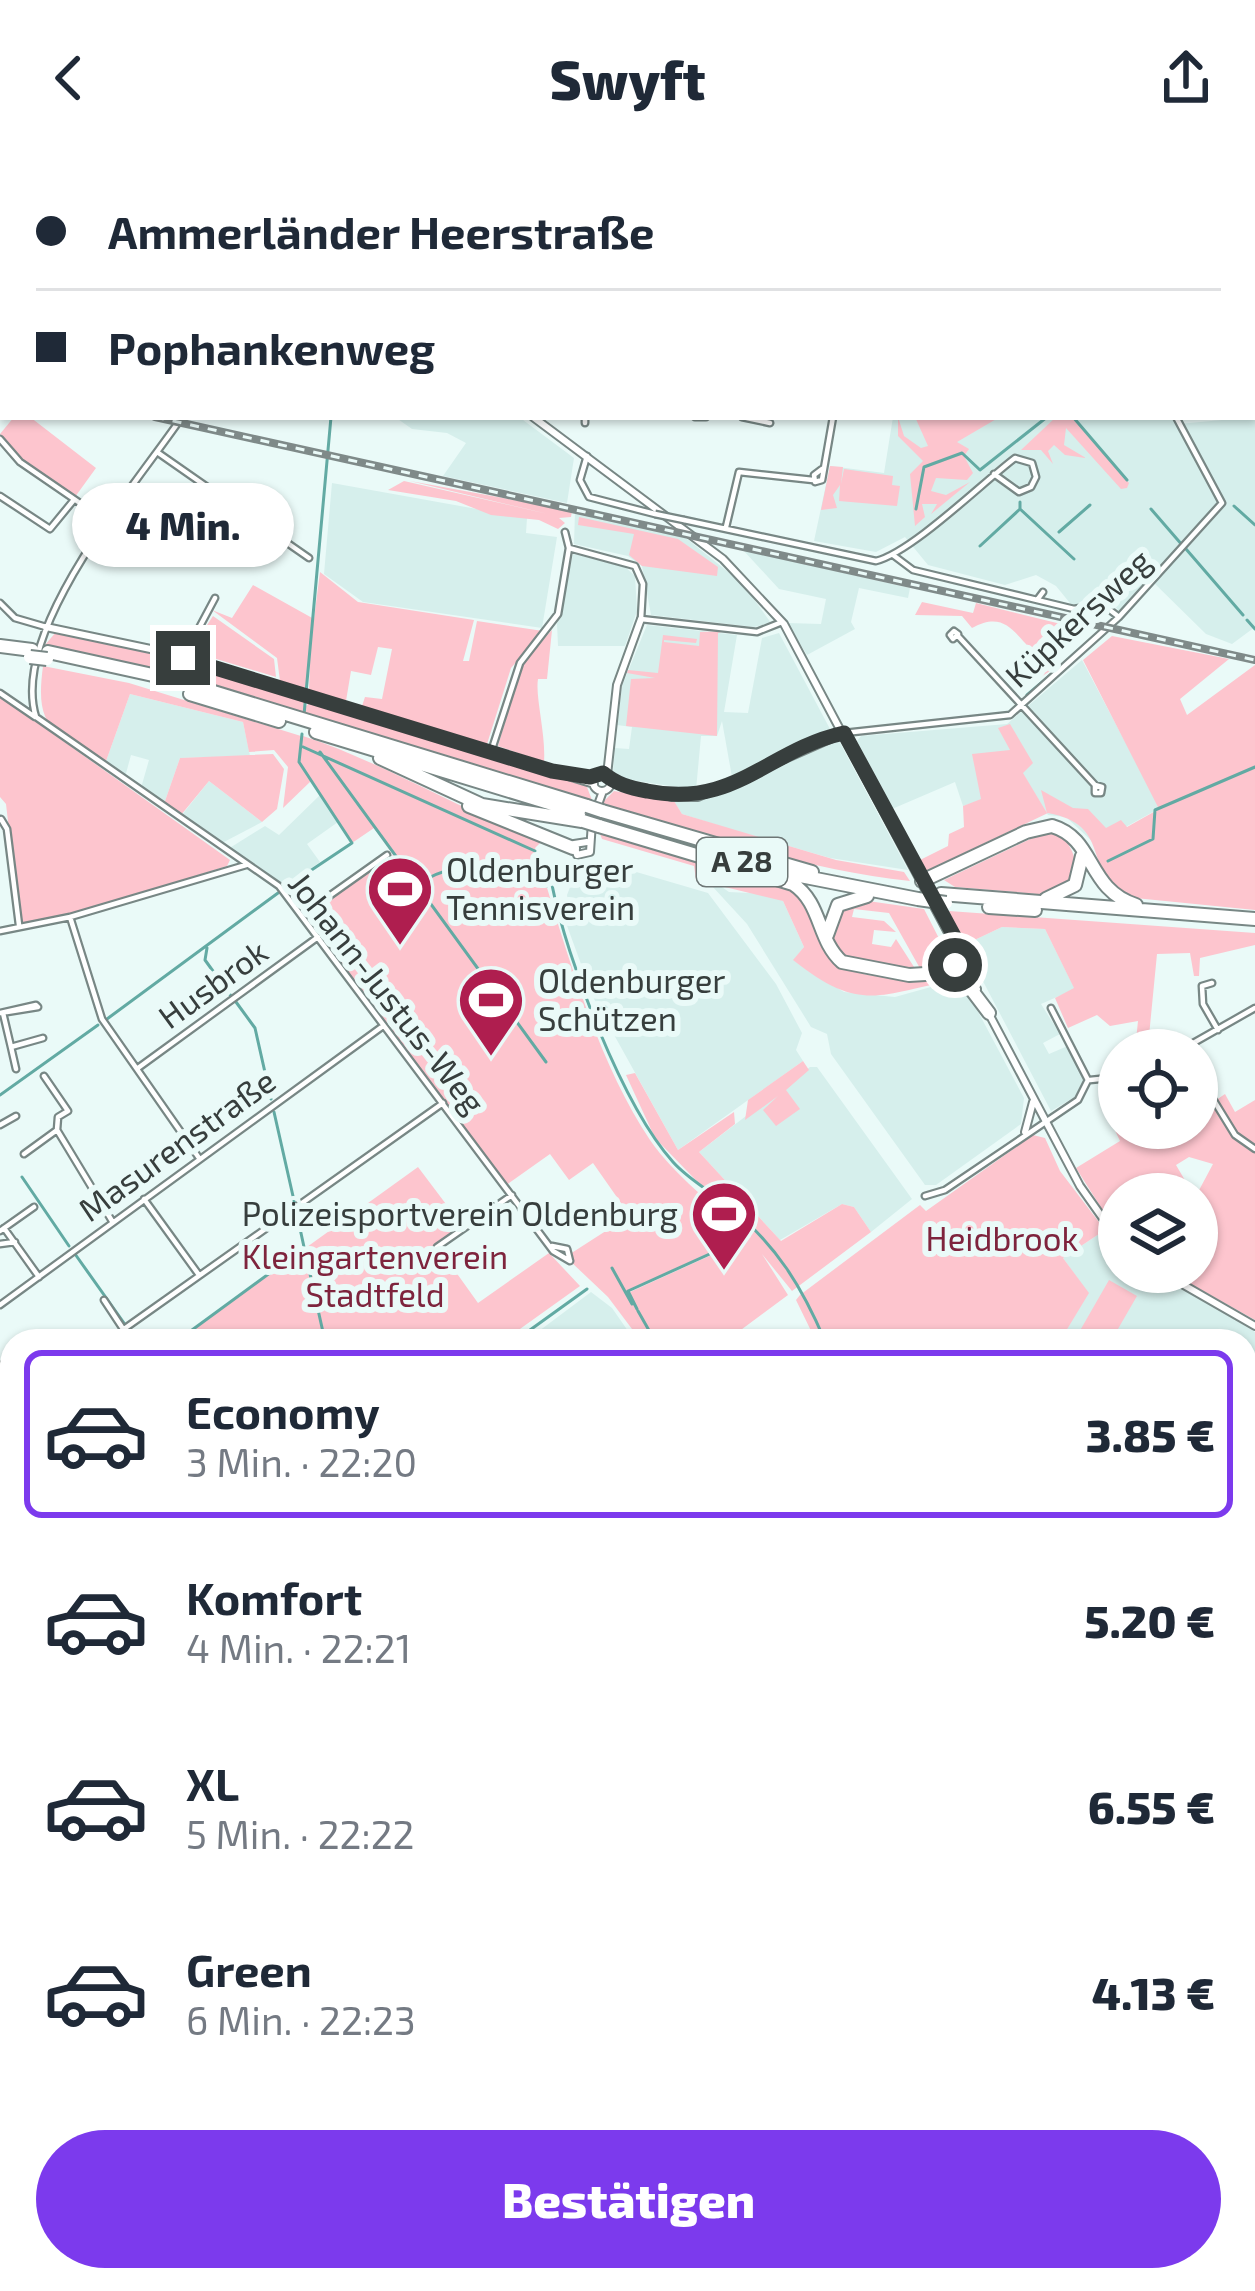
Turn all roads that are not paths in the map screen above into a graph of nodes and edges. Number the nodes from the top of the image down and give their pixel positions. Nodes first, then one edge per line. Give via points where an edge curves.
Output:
1 (180, 420) edge
2 (536, 420) edge
3 (756, 420) edge
4 (831, 420) edge
5 (1178, 420) edge
6 (770, 423) dead end
7 (0, 439) edge
8 (157, 452) junction
9 (586, 456) junction
10 (994, 474) junction
11 (0, 496) edge
12 (74, 500) junction
13 (109, 523) junction
14 (726, 530) junction
15 (566, 532) dead end
16 (569, 548) junction
17 (893, 555) junction
18 (309, 558) dead end
19 (1043, 592) dead end
20 (215, 598) dead end
21 (1037, 600) junction
22 (0, 603) edge
23 (1119, 617) junction
24 (641, 619) junction
25 (782, 622) junction
26 (46, 627) junction
27 (958, 636) dead end
28 (0, 650) edge
29 (47, 656) junction
30 (183, 658) junction
31 (0, 693) edge
32 (1022, 705) junction
33 (36, 717) junction
34 (844, 733) junction
35 (347, 742) junction
36 (491, 752) junction
37 (602, 782) junction
38 (1095, 785) dead end
39 (453, 795) junction
40 (585, 814) junction
41 (1, 819) edge
42 (601, 819) junction
43 (1075, 838) junction
44 (581, 843) joint
45 (387, 855) dead end
46 (246, 865) junction
47 (11, 866) junction
48 (0, 867) edge
49 (918, 890) junction
50 (885, 895) junction
51 (944, 898) junction
52 (1024, 901) junction
53 (294, 905) junction
54 (1155, 911) junction
55 (70, 917) junction
56 (1255, 923) edge
57 (20, 927) junction
58 (0, 931) edge
59 (318, 938) junction
60 (826, 942) junction
61 (963, 961) junction
62 (940, 973) junction
63 (1212, 983) dead end
64 (1052, 1008) dead end
65 (1255, 1008) edge
66 (3, 1013) edge
67 (989, 1013) junction
68 (383, 1026) junction
69 (1217, 1029) edge
70 (1218, 1030) edge
71 (43, 1038) dead end
72 (11, 1047) junction
73 (16, 1069) dead end
74 (136, 1070) junction
75 (44, 1076) dead end
76 (1098, 1079) edge
77 (1088, 1080) junction
78 (1033, 1099) junction
79 (443, 1103) junction
80 (1218, 1107) edge
81 (16, 1116) dead end
82 (1044, 1119) junction
83 (0, 1125) edge
84 (57, 1130) junction
85 (1025, 1132) junction
86 (1255, 1149) edge
87 (24, 1154) dead end
88 (200, 1159) junction
89 (512, 1195) junction
90 (925, 1196) dead end
91 (144, 1199) junction
92 (34, 1207) dead end
93 (1098, 1213) edge
94 (112, 1221) junction
95 (2, 1229) edge
96 (15, 1242) junction
97 (0, 1244) edge
98 (552, 1246) junction
99 (437, 1247) dead end
100 (199, 1275) junction
101 (39, 1276) junction
102 (1198, 1293) edge
103 (104, 1300) dead end
104 (0, 1305) edge
105 (1255, 1326) edge
106 (124, 1329) joint

1 - 8 street
2 - 9 street
3 - 6 street
4 - 14 street via 813,480 740,472
5 - 23 street, Küpkersweg via 1222,503
7 - 12 street
8 - 13 street
8 - 18 street
9 - 14 street, bridge via 580,480 590,497
9 - 25 street via 723,559
10 - 10 street via 1019,492 1036,477 1020,457
10 - 17 street
11 - 12 street via 50,529
12 - 13 street
13 - 26 street
14 - 17 street via 869,560
15 - 16 street
16 - 24 street via 635,566 644,584
16 - 36 street via 558,614 520,663
17 - 21 street via 913,570
19 - 21 street
20 - 30 street
21 - 23 street via 1074,609 1102,604
22 - 26 street via 15,618
23 - 32 street, Küpkersweg
24 - 25 street via 757,632
24 - 37 street via 617,685
25 - 34 street
26 - 30 street
26 - 33 street
27 - 32 street
28 - 29 highway, A 28, bridge
29 - 35 highway, A 28
29 - 40 highway, A 28 via 155,675
30 - 36 street
31 - 33 street, Johann-Justus-Weg
32 - 34 street, Küpkersweg via 1002,718
32 - 38 street
33 - 46 street, Johann-Justus-Weg
34 - 37 street via 701,796
34 - 49 street
35 - 39 highway
35 - 40 highway, A 28
36 - 37 street
37 - 44 street
39 - 40 highway via 505,810
39 - 44 highway via 495,820
40 - 42 highway, A 28, bridge
41 - 47 street
42 - 49 highway, A 28
42 - 50 highway, A 28
42 - 60 highway via 793,884 813,904
43 - 49 highway via 1052,826 1034,829
43 - 52 highway via 1082,860 1075,885 1061,896
43 - 54 highway via 1107,892
45 - 53 street via 326,899
46 - 53 street, Johann-Justus-Weg
46 - 55 street
47 - 48 street
47 - 57 street
49 - 50 highway, A 28
49 - 51 highway, A 28, bridge
49 - 61 street
50 - 60 highway via 841,903
51 - 52 highway, A 28
51 - 56 highway, A 28
52 - 54 highway, A 28
53 - 59 street, Johann-Justus-Weg
54 - 56 highway, A 28
55 - 57 street
55 - 74 street via 101,1019
57 - 58 street
59 - 68 street, Johann-Justus-Weg
59 - 74 street, Husbrok
60 - 62 highway via 854,968
61 - 62 highway
61 - 67 street
62 - 67 highway via 961,974
63 - 69 street via 1202,986 1203,1004
64 - 77 street
65 - 70 street
66 - 72 street
67 - 78 street
68 - 79 street, Johann-Justus-Weg
68 - 88 street, Masurenstraße
71 - 72 street
72 - 73 street
74 - 88 street
75 - 84 street via 68,1111
76 - 77 street
77 - 82 street via 1078,1100
78 - 82 street
78 - 85 street
79 - 89 street, Johann-Justus-Weg
79 - 100 street
80 - 86 street
81 - 83 street
82 - 85 street
82 - 93 street
84 - 87 street
84 - 94 street
85 - 90 street
88 - 91 street, Masurenstraße
89 - 98 street, Johann-Justus-Weg
89 - 99 street
91 - 94 street, Masurenstraße
91 - 100 street
92 - 95 street
94 - 101 street, Masurenstraße
95 - 96 street
96 - 97 street
96 - 101 street
98 - 98 street, Johann-Justus-Weg via 570,1261 568,1249
100 - 106 street
101 - 104 street, Masurenstraße
102 - 105 street
103 - 106 street

